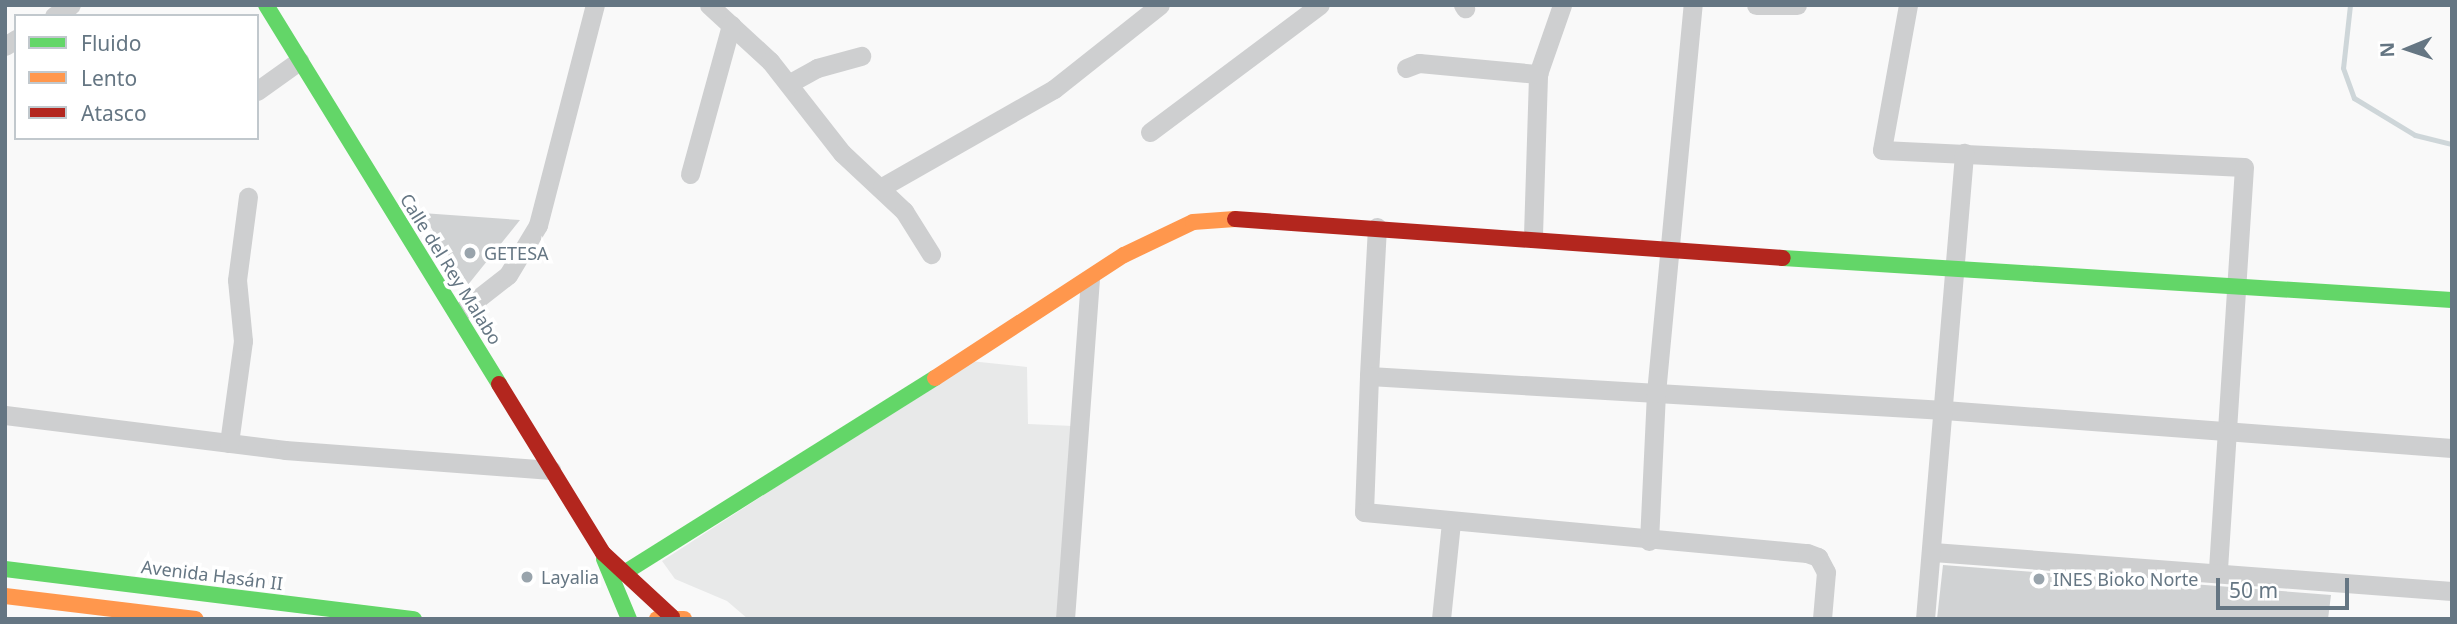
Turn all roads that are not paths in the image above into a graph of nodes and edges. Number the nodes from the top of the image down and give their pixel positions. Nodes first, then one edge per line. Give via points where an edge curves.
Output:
1 (266, 5) edge
2 (595, 5) edge
3 (709, 5) edge
4 (1160, 5) edge
5 (1320, 5) edge
6 (1562, 5) edge
7 (1693, 5) edge
8 (1756, 5) edge
9 (1797, 5) edge
10 (1908, 5) edge
11 (731, 25) junction
12 (861, 56) dead end
13 (299, 61) junction
14 (1406, 68) dead end
15 (1538, 75) junction
16 (790, 83) junction
17 (259, 90) edge
18 (1150, 132) dead end
19 (1964, 153) junction
20 (690, 174) dead end
21 (882, 187) junction
22 (248, 197) dead end
23 (1377, 227) junction
24 (1533, 235) junction
25 (1670, 248) junction
26 (931, 254) dead end
27 (1956, 268) junction
28 (1090, 280) junction
29 (2237, 289) junction
30 (2452, 300) edge
31 (458, 314) junction
32 (1369, 376) junction
33 (1656, 393) junction
34 (1944, 410) junction
35 (5, 415) edge
36 (2227, 433) junction
37 (229, 443) junction
38 (2452, 448) edge
39 (551, 470) junction
40 (1451, 523) junction
41 (1649, 541) junction
42 (603, 552) junction
43 (1933, 552) junction
44 (5, 569) edge
45 (624, 573) junction
46 (2218, 573) junction
47 (2452, 591) edge
48 (5, 596) edge
49 (72, 611) edge
50 (671, 618) edge
51 (196, 619) edge
52 (414, 619) edge
53 (629, 619) edge
54 (1065, 619) edge
55 (1441, 619) edge
56 (1822, 619) edge
57 (1925, 619) edge

1 - 13 street, Calle del Rey Malabo
2 - 31 street via 538,225 508,275
3 - 11 street
4 - 21 street via 1054,89
5 - 18 street
6 - 15 street
7 - 25 street
8 - 9 street
10 - 19 street via 1897,43 1882,150
11 - 16 street
11 - 20 street
12 - 16 street via 817,68
13 - 17 street
13 - 31 street, Calle del Rey Malabo
14 - 15 street via 1419,63
15 - 24 street
16 - 21 street via 842,153
19 - 27 street
19 - 29 street via 2244,167
21 - 26 street
22 - 37 street via 237,280 243,341
23 - 24 street
23 - 28 street via 1241,218 1193,222 1124,255
23 - 32 street
24 - 25 street
25 - 27 street
25 - 33 street
27 - 29 street
27 - 34 street
28 - 45 street
28 - 54 street
29 - 30 street
29 - 36 street
31 - 39 street, Calle del Rey Malabo
32 - 33 street
32 - 40 street via 1364,512
33 - 34 street
33 - 41 street
34 - 36 street
34 - 43 street
35 - 37 street
36 - 38 street
36 - 46 street
37 - 39 street
39 - 42 street, Calle del Rey Malabo
40 - 41 street
40 - 55 street
41 - 56 street via 1818,557 1826,572
42 - 45 street, Calle del Rey Malabo
42 - 53 street, Calle del Rey Malabo
43 - 46 street
43 - 57 street
44 - 52 street, Avenida Hasán II
45 - 50 street, Calle del Rey Malabo
46 - 47 street
48 - 49 street
49 - 51 street

